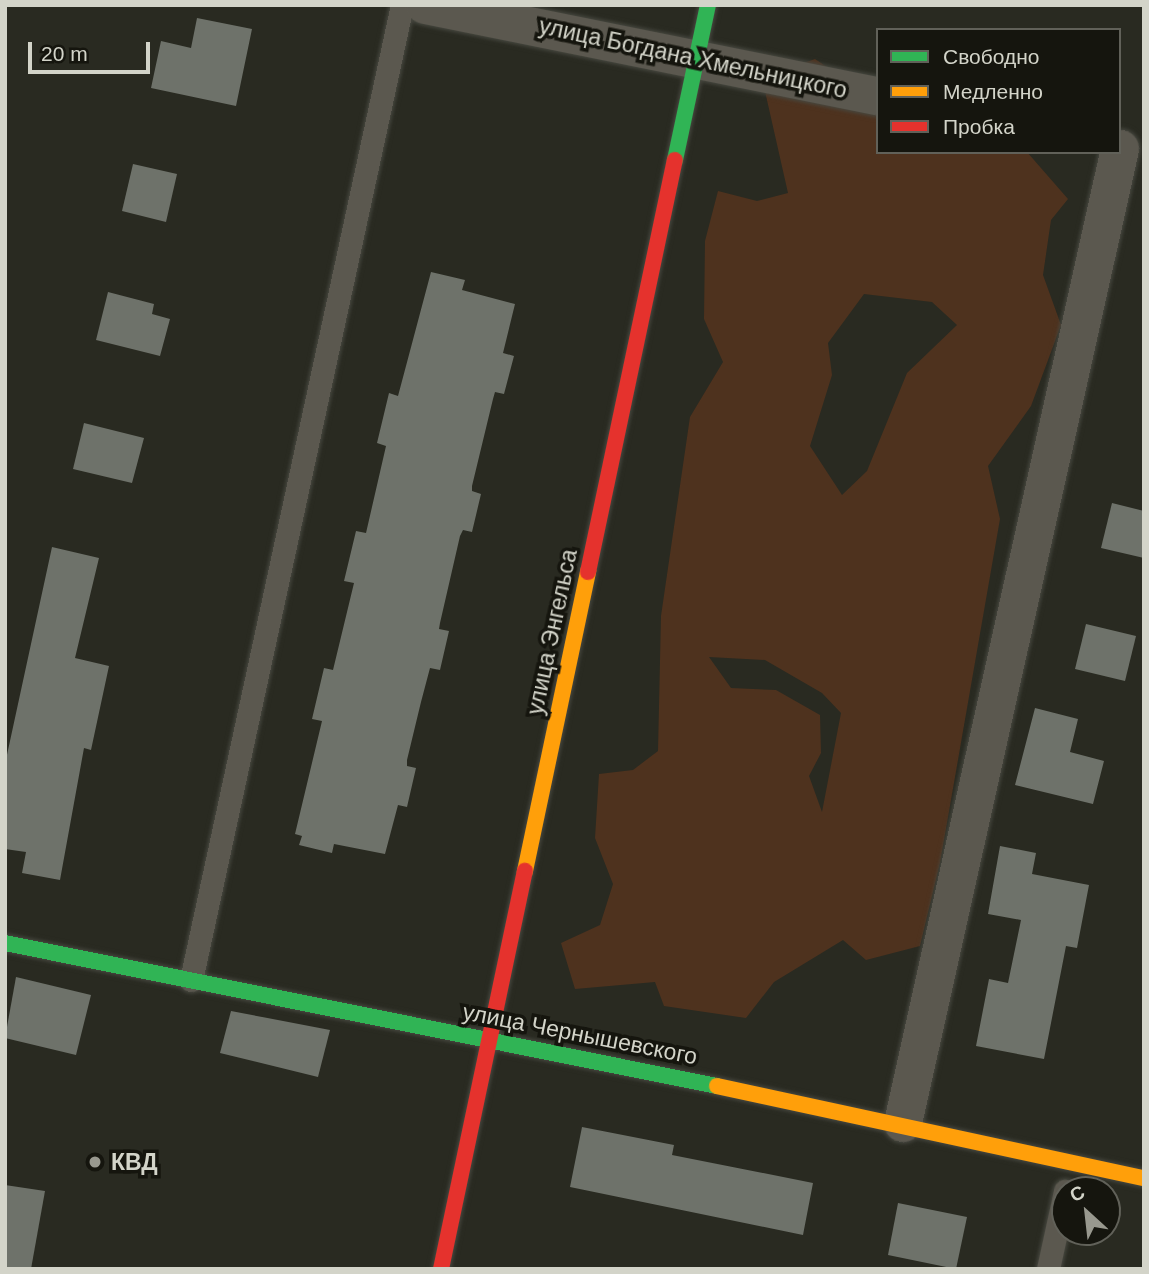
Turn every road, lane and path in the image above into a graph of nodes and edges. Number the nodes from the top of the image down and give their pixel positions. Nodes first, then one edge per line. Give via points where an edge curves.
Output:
1 (402, 5) edge
2 (425, 5) edge
3 (708, 5) edge
4 (698, 57) junction
5 (876, 96) edge
6 (1128, 151) edge
7 (5, 943) edge
8 (191, 980) junction
9 (488, 1038) junction
10 (903, 1123) junction
11 (1071, 1163) junction
12 (1068, 1176) edge
13 (1144, 1178) edge
14 (1053, 1246) edge
15 (442, 1269) edge
16 (1048, 1269) edge

1 - 8 lane
2 - 4 street, улица Богдана Хмельницкого
3 - 4 street, улица Энгельса
4 - 5 street, улица Богдана Хмельницкого
4 - 9 street, улица Энгельса
6 - 10 street
7 - 8 street, улица Чернышевского
8 - 9 street, улица Чернышевского
9 - 10 street, улица Чернышевского
9 - 15 street, улица Энгельса
10 - 11 street, улица Чернышевского
11 - 12 lane
11 - 13 street, улица Чернышевского
14 - 16 lane

